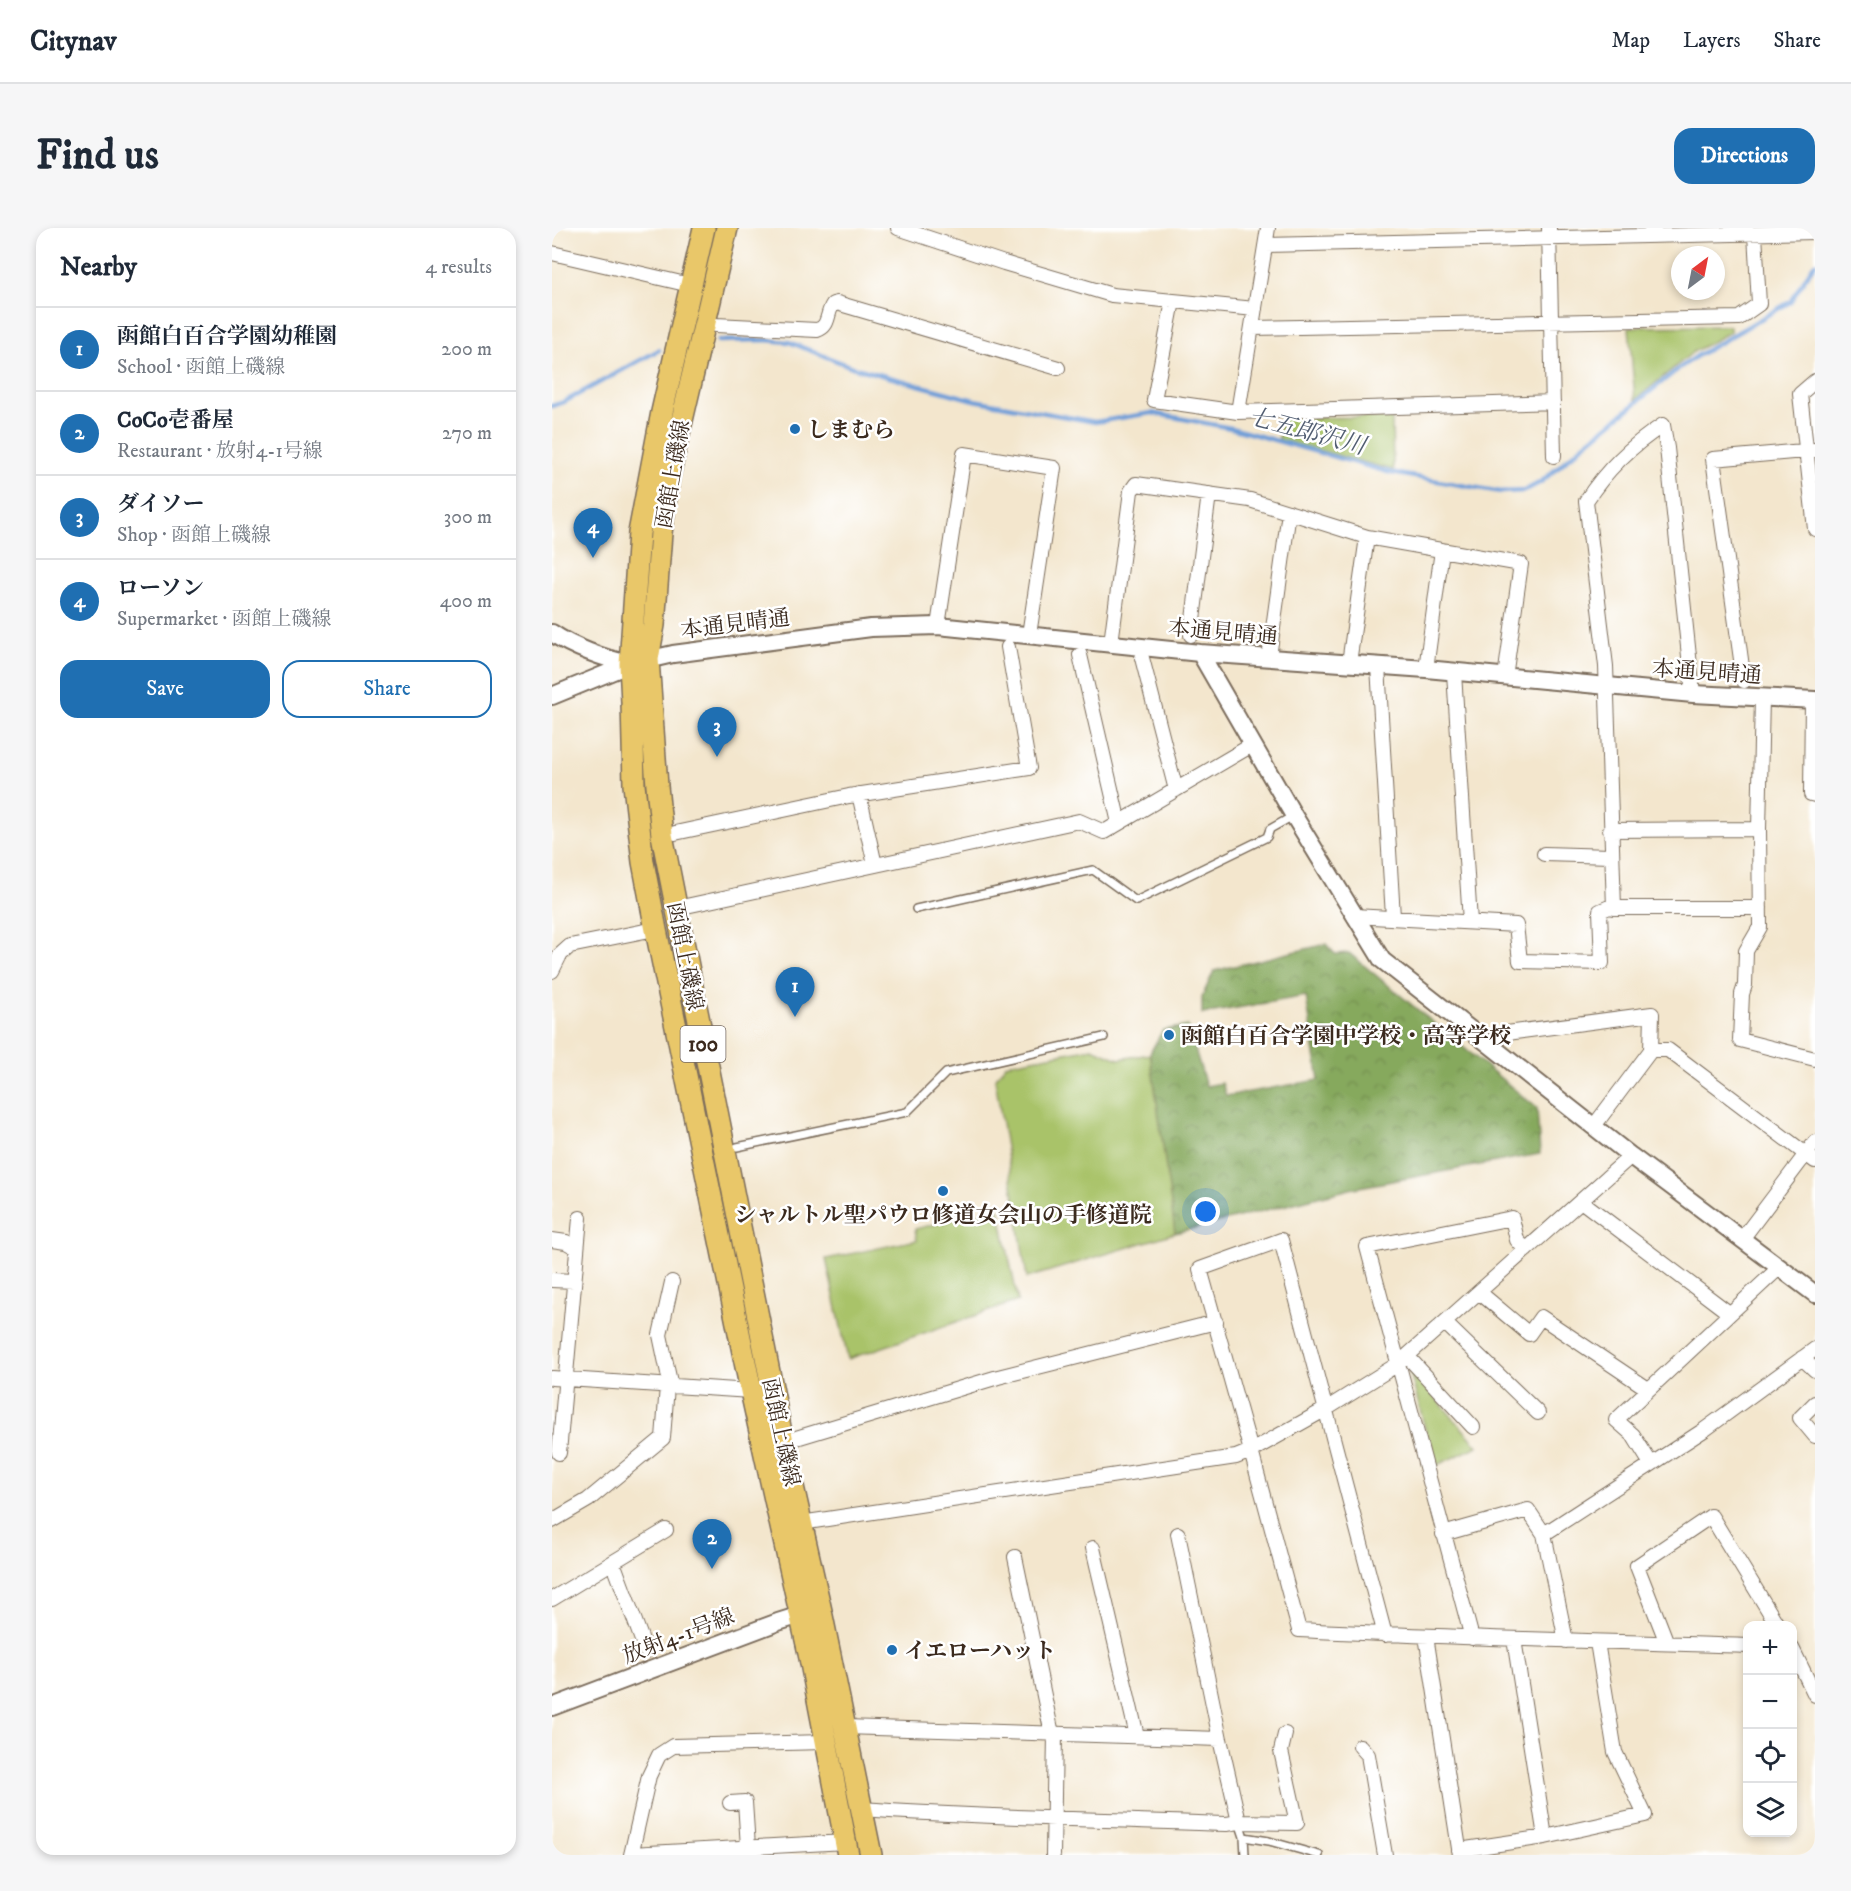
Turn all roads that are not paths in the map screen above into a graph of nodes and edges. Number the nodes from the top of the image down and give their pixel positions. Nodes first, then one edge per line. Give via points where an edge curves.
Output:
1 (704, 228) edge
2 (727, 228) edge
3 (898, 228) edge
4 (1268, 228) edge
5 (1815, 232) edge
6 (1549, 233) edge
7 (1755, 234) junction
8 (1266, 245) junction
9 (552, 254) edge
10 (690, 285) junction
11 (1173, 301) junction
12 (1255, 309) junction
13 (1551, 321) junction
14 (705, 322) junction
15 (1252, 328) junction
16 (1058, 368) dead end
17 (1815, 381) edge
18 (1553, 402) junction
19 (1238, 412) junction
20 (1811, 450) edge
21 (1554, 456) dead end
22 (1209, 494) junction
23 (1289, 512) junction
24 (1815, 529) edge
25 (1367, 537) junction
26 (1442, 550) junction
27 (938, 626) junction
28 (552, 633) edge
29 (1029, 635) junction
30 (1191, 635) dead end
31 (1111, 643) junction
32 (1008, 647) dead end
33 (1200, 653) junction
34 (1080, 655) dead end
35 (1269, 657) junction
36 (1142, 658) dead end
37 (639, 662) junction
38 (1349, 663) junction
39 (1378, 666) junction
40 (1426, 669) junction
41 (1454, 673) junction
42 (1505, 677) junction
43 (1744, 681) dead end
44 (1607, 685) junction
45 (1693, 694) junction
46 (552, 696) edge
47 (1762, 698) junction
48 (1813, 700) edge
49 (1252, 745) junction
50 (1176, 790) junction
51 (859, 794) junction
52 (1815, 795) edge
53 (1294, 816) junction
54 (1119, 823) junction
55 (1759, 829) junction
56 (1610, 830) junction
57 (675, 833) dead end
58 (1544, 854) dead end
59 (1611, 856) junction
60 (875, 865) junction
61 (1614, 904) junction
62 (686, 906) dead end
63 (1760, 908) junction
64 (916, 909) dead end
65 (1354, 916) junction
66 (1394, 917) junction
67 (1470, 922) junction
68 (645, 931) dead end
69 (552, 971) edge
70 (1104, 1036) dead end
71 (1491, 1045) junction
72 (1651, 1050) junction
73 (1815, 1059) edge
74 (1594, 1126) junction
75 (1815, 1142) edge
76 (737, 1147) dead end
77 (1631, 1156) junction
78 (1810, 1158) edge
79 (1581, 1202) junction
80 (580, 1218) dead end
81 (1742, 1239) junction
82 (552, 1240) edge
83 (577, 1248) junction
84 (1526, 1250) junction
85 (1780, 1267) junction
86 (552, 1280) edge
87 (574, 1281) junction
88 (672, 1282) dead end
89 (1479, 1292) junction
90 (1815, 1293) edge
91 (1729, 1313) junction
92 (1216, 1322) junction
93 (1445, 1323) junction
94 (1815, 1349) edge
95 (1802, 1358) junction
96 (1403, 1361) junction
97 (1815, 1370) edge
98 (559, 1379) edge
99 (669, 1386) junction
100 (1648, 1389) junction
101 (752, 1391) junction
102 (1815, 1403) edge
103 (1326, 1409) junction
104 (1538, 1413) dead end
105 (1473, 1427) dead end
106 (1815, 1436) edge
107 (783, 1442) junction
108 (1251, 1451) junction
109 (560, 1453) dead end
110 (1651, 1464) junction
111 (552, 1521) edge
112 (801, 1523) junction
113 (666, 1530) dead end
114 (1178, 1534) dead end
115 (1443, 1534) junction
116 (1544, 1534) junction
117 (1093, 1548) dead end
118 (1015, 1557) dead end
119 (613, 1562) junction
120 (552, 1599) edge
121 (811, 1612) junction
122 (1775, 1621) edge
123 (1385, 1635) junction
124 (1425, 1636) junction
125 (1472, 1638) junction
126 (1514, 1639) junction
127 (1566, 1641) junction
128 (1597, 1642) junction
129 (1667, 1643) junction
130 (1743, 1646) edge
131 (646, 1651) dead end
132 (1797, 1658) edge
133 (1815, 1695) edge
134 (552, 1707) edge
135 (845, 1727) junction
136 (1053, 1734) junction
137 (1285, 1734) dead end
138 (1137, 1736) junction
139 (1220, 1739) junction
140 (825, 1742) junction
141 (1360, 1746) dead end
142 (730, 1803) dead end
143 (861, 1809) junction
144 (1053, 1818) junction
145 (1239, 1822) junction
146 (1244, 1837) junction
147 (1545, 1837) junction
148 (748, 1847) junction
149 (847, 1848) edge
150 (1459, 1853) edge
151 (631, 1855) edge
152 (871, 1855) edge
153 (1053, 1855) edge
154 (1245, 1855) edge
155 (1319, 1855) edge
156 (1385, 1855) edge

1 - 10 main road, 函館上磯線 / 100
2 - 14 main road, 函館上磯線 / 100
3 - 11 street via 1112,295
4 - 8 street
5 - 7 street
6 - 7 street
6 - 8 street
6 - 13 street
7 - 13 street via 1759,304 1739,318
8 - 12 street
9 - 10 street
10 - 37 main road, 函館上磯線 / 100 via 639,533
11 - 12 street
11 - 19 street via 1154,400
12 - 15 street
13 - 15 street
13 - 18 street
14 - 16 street via 817,330 827,323 830,308 837,303
14 - 37 main road, 函館上磯線 / 100 via 669,476 660,533 654,625
15 - 19 street
17 - 20 street via 1800,394
18 - 19 street
18 - 21 street
20 - 24 street
20 - 43 street via 1713,459
22 - 23 street via 1250,500
22 - 30 street
22 - 31 street via 1136,484 1131,491
23 - 25 street
23 - 35 street
25 - 26 street
25 - 38 street
26 - 40 street
26 - 42 street via 1521,564
27 - 29 street, 本通見晴通
27 - 29 street via 964,454 1054,468
27 - 37 street, 本通見晴通 via 871,628
28 - 37 street via 612,661
29 - 31 street, 本通見晴通
31 - 33 street, 本通見晴通
32 - 51 street via 1029,768
33 - 35 street, 本通見晴通
33 - 49 street
34 - 54 street
35 - 38 street, 本通見晴通
36 - 50 street
37 - 46 street
37 - 101 main road, 函館上磯線 / 100 via 632,702 634,785 643,862
37 - 107 main road, 函館上磯線 / 100 via 662,835
38 - 39 street, 本通見晴通
39 - 40 street, 本通見晴通
39 - 66 street
40 - 41 street, 本通見晴通
41 - 42 street, 本通見晴通
41 - 67 street
42 - 44 street, 本通見晴通
44 - 45 street, 本通見晴通
44 - 45 street via 1586,501 1637,442 1663,425
44 - 56 street
45 - 47 street, 本通見晴通
47 - 48 street, 本通見晴通
47 - 55 street
48 - 52 street via 1811,794
49 - 50 street
49 - 53 street
50 - 54 street
51 - 57 street
51 - 60 street
53 - 64 lane via 1270,829 1267,837 1136,902 1093,870
53 - 65 street
54 - 60 street via 1104,832 1079,821
55 - 56 street
55 - 63 street
56 - 59 street
58 - 59 street
59 - 61 street
60 - 62 street
61 - 63 street via 1614,908
61 - 67 street via 1600,911 1602,963 1520,961 1516,925
63 - 73 street via 1760,927 1746,951 1740,1040
65 - 66 street
65 - 71 street via 1382,960
66 - 67 street
68 - 69 street via 570,946
70 - 76 lane via 946,1073 907,1112
71 - 72 street via 1507,1033 1652,1014
71 - 74 street
72 - 74 street
72 - 78 street via 1668,1050
74 - 77 street
75 - 78 street
77 - 79 street
77 - 81 street
78 - 81 street
79 - 84 street
79 - 91 street
80 - 83 street
81 - 85 street
82 - 83 street
83 - 87 street
84 - 89 street
84 - 96 street via 1517,1240 1512,1218 1366,1247
85 - 90 street
85 - 91 street
86 - 87 street
87 - 98 street
88 - 99 street via 660,1335
89 - 93 street
89 - 100 street via 1529,1334 1541,1317
91 - 100 street
92 - 103 street via 1200,1269 1281,1240
92 - 107 street via 998,1377
92 - 108 street
93 - 96 street
93 - 104 street
94 - 95 street
95 - 97 street
95 - 110 street
96 - 103 street
96 - 105 street
96 - 115 street
98 - 99 street
98 - 109 street
99 - 101 street
99 - 111 street via 663,1438 588,1500
100 - 110 street via 1616,1420 1633,1435
101 - 121 main road, 函館上磯線 / 100
102 - 106 street via 1800,1418
103 - 108 street
103 - 123 street
107 - 112 main road, 函館上磯線 / 100
108 - 112 street
108 - 123 street via 1299,1630
110 - 116 street
112 - 121 main road, 函館上磯線 / 100
113 - 119 street
114 - 139 street
115 - 116 street via 1528,1510
115 - 125 street
116 - 127 street
117 - 138 street
118 - 136 street
119 - 120 street
119 - 131 street
121 - 134 street, 放射4-1号線
121 - 135 main road, 函館上磯線 / 100
121 - 140 main road, 函館上磯線 / 100
122 - 129 street via 1711,1516 1637,1566
123 - 124 street
124 - 125 street
124 - 150 street
125 - 126 street
126 - 127 street
126 - 147 street
127 - 128 street
128 - 129 street
128 - 147 street via 1615,1752 1645,1815
129 - 130 street
132 - 133 street
135 - 136 street
135 - 143 main road, 函館上磯線 / 100
136 - 138 street
136 - 144 street
137 - 145 street via 1281,1751 1297,1823
138 - 139 street
139 - 145 street
140 - 149 main road, 函館上磯線 / 100
140 - 151 street via 674,1746 659,1755 649,1776
141 - 156 street via 1368,1755
142 - 148 street via 745,1802
143 - 144 street
143 - 152 main road, 函館上磯線 / 100
144 - 145 street
144 - 153 street
145 - 146 lane
146 - 154 lane
146 - 155 lane
147 - 150 street
148 - 149 street
148 - 151 street

